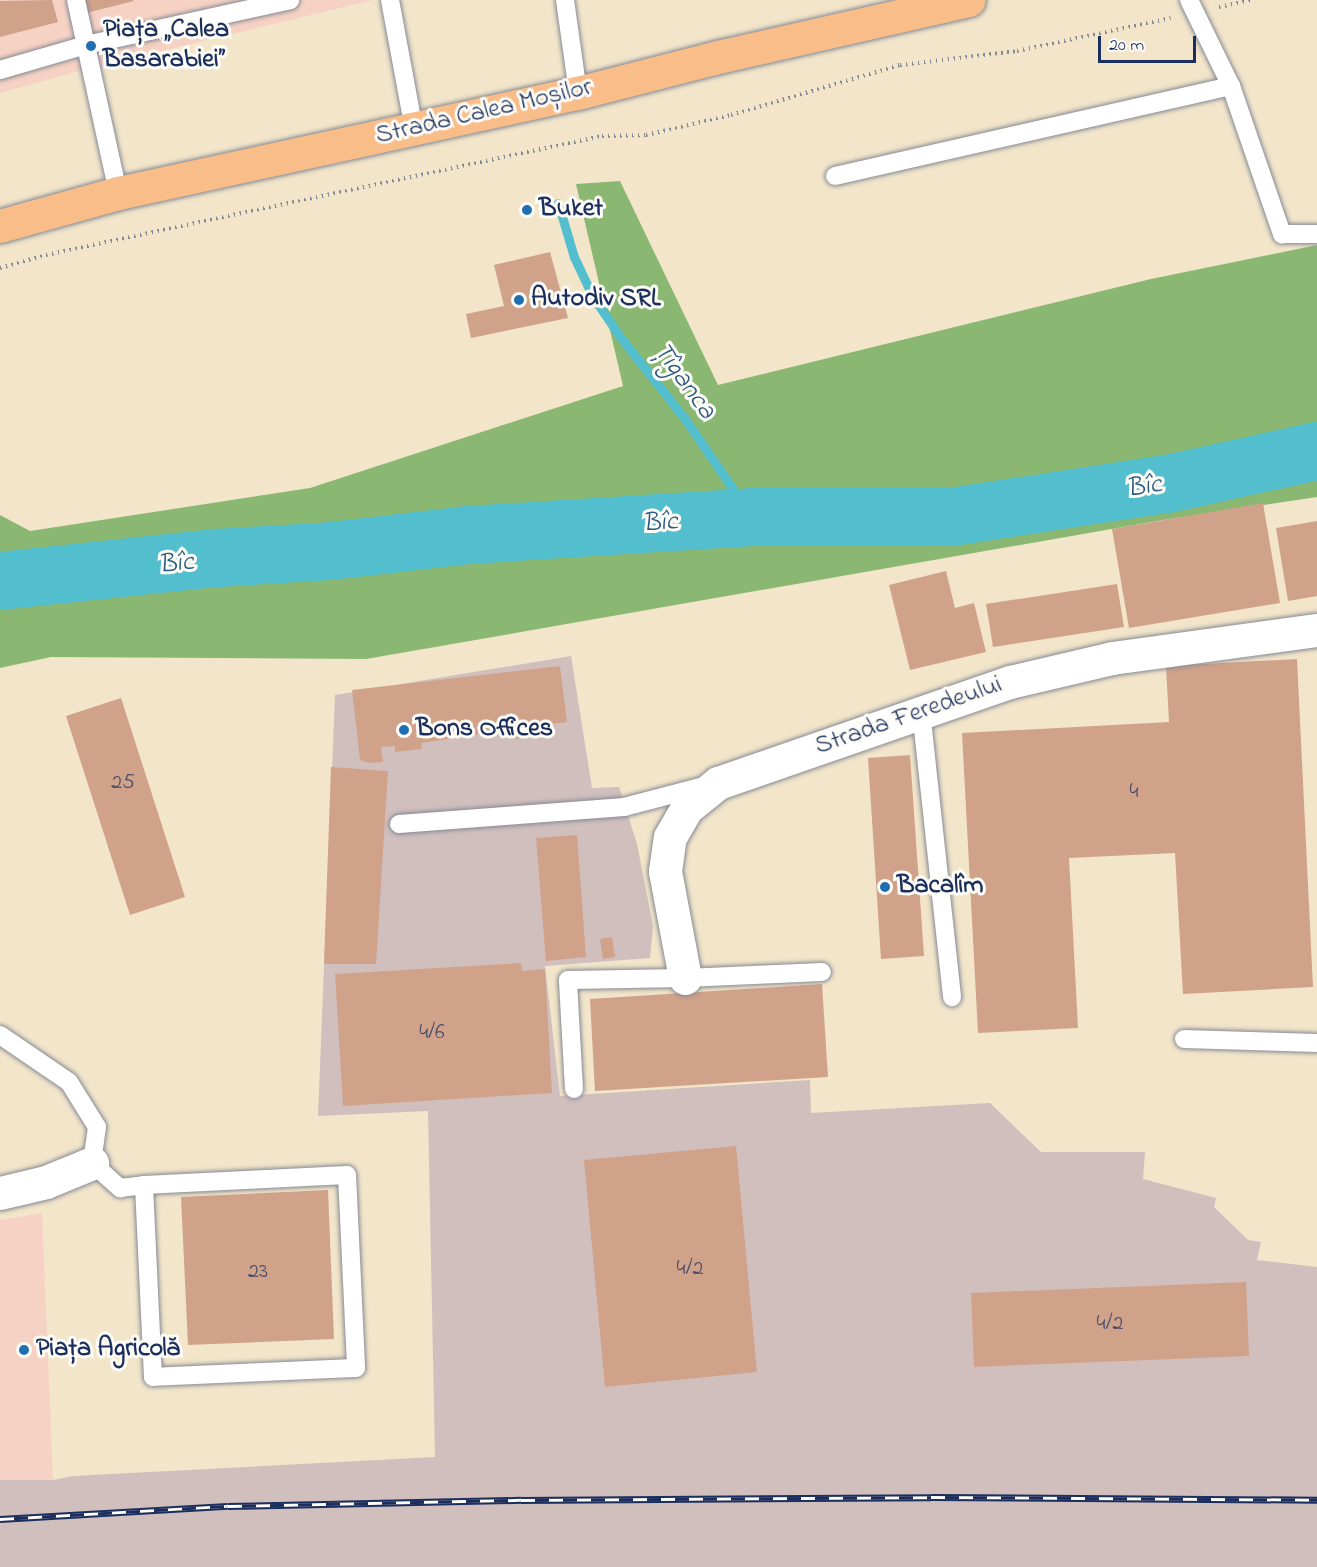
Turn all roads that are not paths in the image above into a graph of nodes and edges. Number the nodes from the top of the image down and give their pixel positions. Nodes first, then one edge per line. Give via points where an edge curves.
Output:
1 (76, 0) edge
2 (290, 0) edge
3 (390, 0) edge
4 (565, 0) edge
5 (969, 0) edge
6 (1191, 6) edge
7 (86, 45) junction
8 (0, 70) edge
9 (1231, 86) junction
10 (578, 93) junction
11 (414, 129) junction
12 (835, 176) dead end
13 (118, 193) junction
14 (0, 226) edge
15 (1317, 234) edge
16 (1316, 637) edge
17 (921, 711) junction
18 (718, 783) junction
19 (399, 824) dead end
20 (822, 972) dead end
21 (685, 978) junction
22 (952, 997) dead end
23 (0, 1035) edge
24 (1184, 1039) dead end
25 (1317, 1042) edge
26 (574, 1089) dead end
27 (92, 1163) junction
28 (144, 1185) junction
29 (0, 1193) edge

1 - 7 lane
2 - 7 lane
3 - 11 lane
4 - 10 lane
5 - 10 main road, Strada Calea Moșilor
6 - 9 lane
7 - 8 lane
7 - 13 lane
9 - 12 lane
9 - 15 lane via 1282,234
10 - 11 main road, Strada Calea Moșilor
11 - 13 main road, Strada Calea Moșilor
13 - 14 main road, Strada Calea Moșilor
16 - 17 street, Strada Feredeului via 1112,658 1010,682
17 - 18 street, Strada Feredeului
17 - 22 lane
18 - 19 lane via 624,807
18 - 21 street, Strada Feredeului via 687,808 670,837 664,870
20 - 21 lane
21 - 26 lane via 568,980
23 - 27 lane via 69,1082 97,1127
24 - 25 lane
27 - 28 lane via 120,1188
27 - 29 street via 46,1182
28 - 28 lane via 153,1377 356,1368 347,1175

